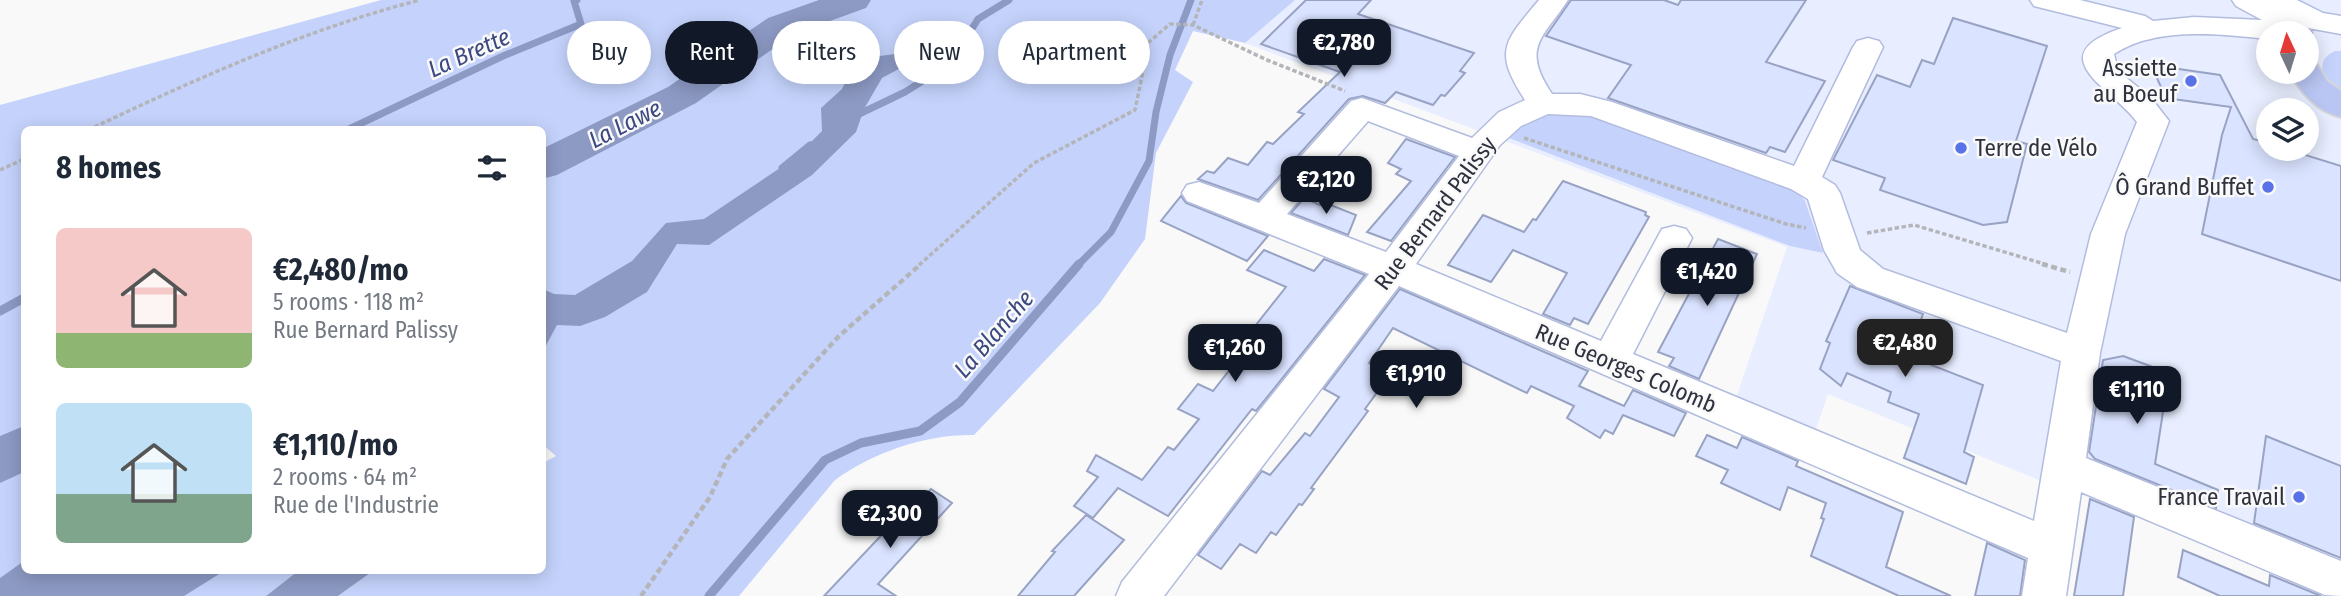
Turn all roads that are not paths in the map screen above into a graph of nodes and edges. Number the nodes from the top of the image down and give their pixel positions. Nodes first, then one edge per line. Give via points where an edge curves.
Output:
1 (1554, 0) edge
2 (2043, 0) edge
3 (2142, 0) edge
4 (2178, 0) edge
5 (2246, 0) edge
6 (2260, 0) edge
7 (2276, 0) edge
8 (2076, 6) edge
9 (2324, 14) edge
10 (2199, 26) junction
11 (2157, 30) junction
12 (2341, 40) edge
13 (1868, 47) dead end
14 (2312, 84) edge
15 (1543, 104) junction
16 (2341, 107) edge
17 (1484, 145) junction
18 (1803, 181) junction
19 (1199, 192) dead end
20 (1265, 218) junction
21 (1674, 238) dead end
22 (1393, 269) junction
23 (2097, 281) joint
24 (2081, 353) junction
25 (1610, 361) junction
26 (2062, 466) junction
27 (2052, 548) junction
28 (2341, 581) edge
29 (1138, 596) edge
30 (2044, 596) edge

1 - 15 street via 1520,42 1525,77
2 - 8 street
3 - 11 street
4 - 10 street
5 - 9 street via 2283,20
6 - 9 street via 2292,17
7 - 9 street
8 - 11 street
9 - 10 street
9 - 12 street
10 - 11 street
11 - 23 street via 2109,41 2098,55 2107,77 2153,121 2108,234
13 - 18 street
14 - 16 main road
15 - 17 street, Rue Bernard Palissy via 1510,119
15 - 18 street, Rue Bernard Palissy via 1601,109
17 - 20 street via 1362,108
17 - 22 street, Rue Bernard Palissy
18 - 24 street, Rue Bernard Palissy via 1823,193 1850,264 1870,278
19 - 20 street, Rue Georges Colomb
20 - 22 street, Rue Georges Colomb
21 - 25 street
22 - 25 street, Rue Georges Colomb
22 - 29 street, Rue Bernard Palissy
23 - 24 street
24 - 26 street
25 - 27 street, Rue Georges Colomb
26 - 27 street
26 - 28 street
27 - 30 street

